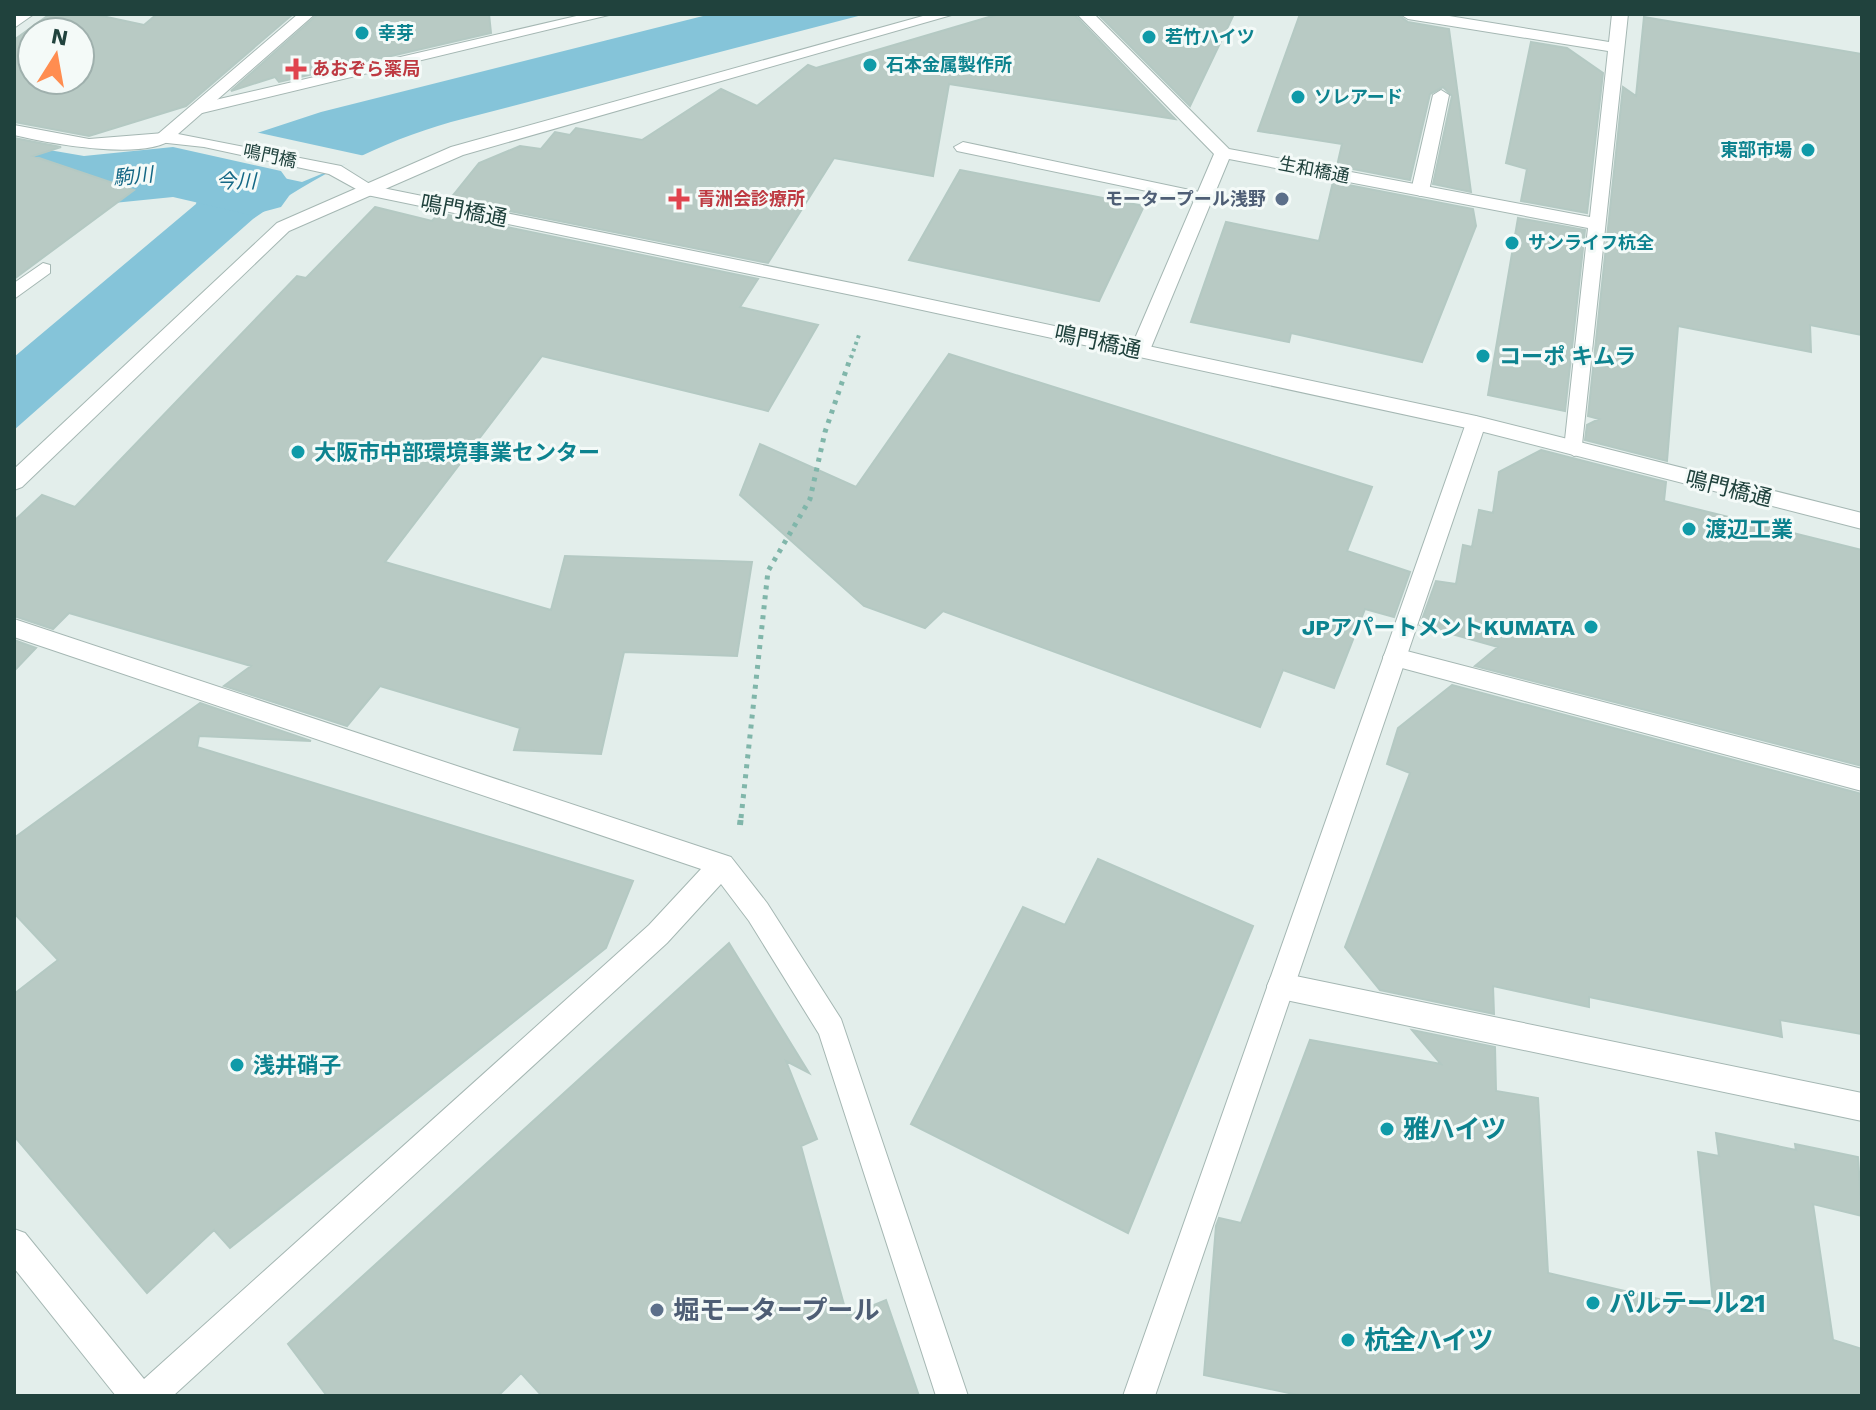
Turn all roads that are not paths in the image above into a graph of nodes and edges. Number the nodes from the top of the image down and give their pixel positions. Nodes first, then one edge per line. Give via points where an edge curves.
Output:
1 (26, 14) edge
2 (307, 14) edge
3 (605, 14) edge
4 (947, 14) edge
5 (1085, 14) edge
6 (1408, 14) edge
7 (1620, 14) edge
8 (14, 23) edge
9 (1616, 48) junction
10 (1441, 95) dead end
11 (202, 108) junction
12 (14, 130) edge
13 (164, 138) junction
14 (963, 147) dead end
15 (1223, 153) junction
16 (335, 170) joint
17 (367, 190) junction
18 (1420, 191) junction
19 (1204, 198) junction
20 (1597, 224) junction
21 (43, 269) dead end
22 (14, 293) edge
23 (1140, 350) junction
24 (1476, 423) junction
25 (1574, 449) junction
26 (14, 482) edge
27 (1862, 521) edge
28 (14, 628) edge
29 (1395, 657) junction
30 (1862, 780) edge
31 (722, 865) junction
32 (1281, 986) junction
33 (1862, 1107) edge
34 (14, 1244) edge
35 (137, 1396) edge
36 (149, 1396) edge
37 (952, 1396) edge
38 (1139, 1396) edge

1 - 8 street
2 - 11 street
3 - 11 street
4 - 17 street via 457,151
5 - 15 street
6 - 9 street
7 - 9 street
9 - 20 street
10 - 18 street
11 - 13 street
12 - 13 street via 113,147
13 - 16 street, 鳴門橋
14 - 19 street
15 - 18 street, 生和橋通
15 - 19 street
16 - 17 street, 鳴門橋通
17 - 23 street, 鳴門橋通
17 - 26 street via 283,227 263,243
18 - 20 street, 生和橋通
19 - 23 street
20 - 25 street
21 - 22 street
23 - 24 street, 鳴門橋通
24 - 25 street, 鳴門橋通
24 - 29 street
25 - 27 street, 鳴門橋通
28 - 31 street
29 - 30 street
29 - 32 street
31 - 36 street via 658,934
31 - 37 street via 831,1028
32 - 33 street
32 - 38 street
34 - 35 street

